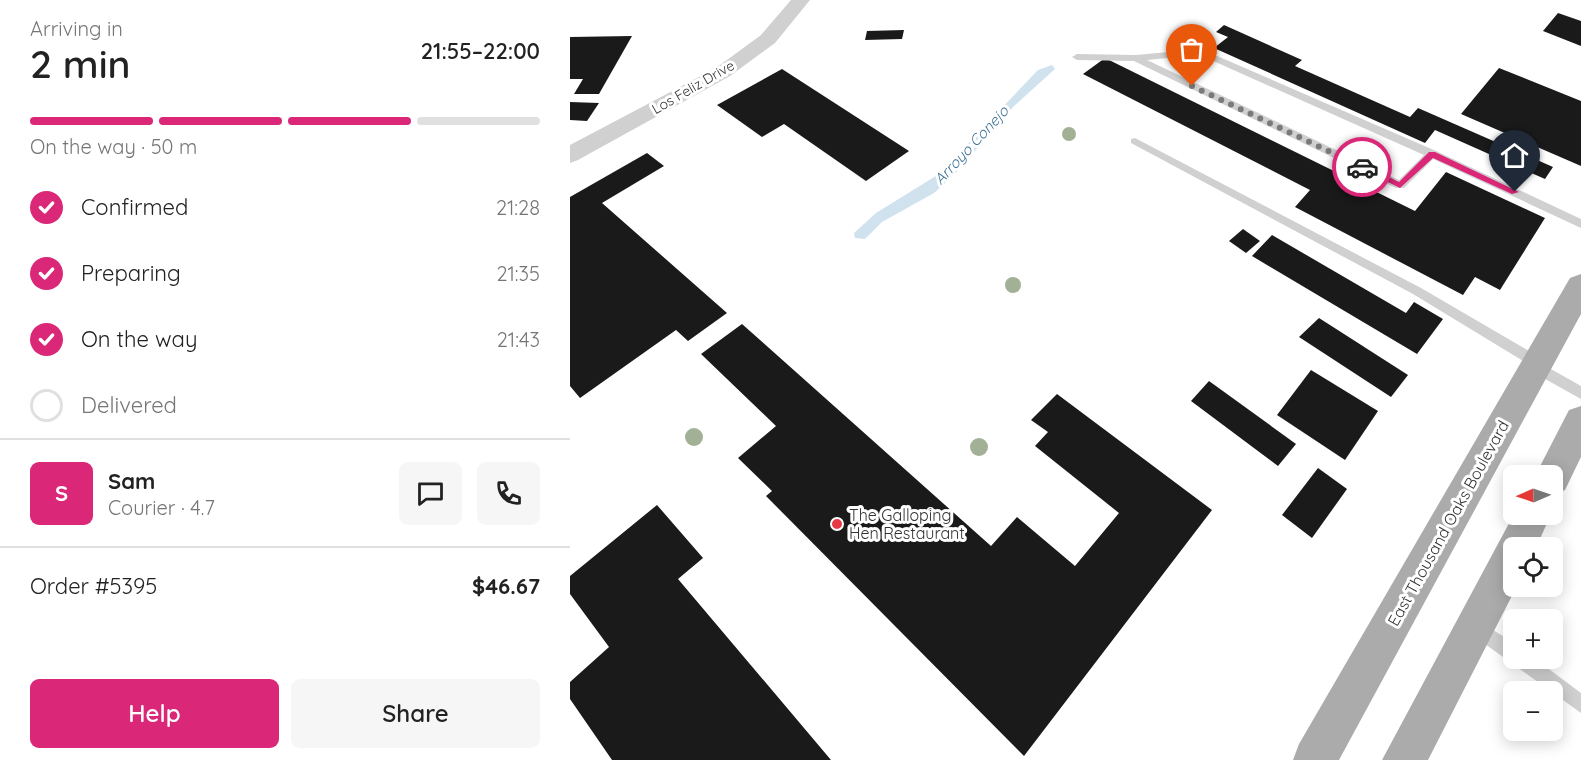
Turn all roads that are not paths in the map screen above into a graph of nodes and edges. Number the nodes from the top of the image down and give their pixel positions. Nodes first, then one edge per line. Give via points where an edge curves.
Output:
1 (801, 0) edge
2 (1077, 57) dead end
3 (1136, 58) junction
4 (1135, 141) dead end
5 (1432, 154) junction
6 (570, 155) edge
7 (1581, 224) edge
8 (1581, 286) edge
9 (1535, 364) junction
10 (1581, 393) edge
11 (1581, 421) edge
12 (1559, 465) edge
13 (1503, 574) edge
14 (1476, 626) junction
15 (1503, 646) edge
16 (1535, 669) edge
17 (1581, 704) edge
18 (1315, 760) edge
19 (1404, 760) edge

1 - 6 street, Los Feliz Drive via 768,39 723,72
2 - 3 lane
3 - 5 lane via 1201,52
3 - 5 lane via 1400,185
4 - 9 lane via 1417,291
5 - 7 lane
8 - 9 main road, East Thousand Oaks Boulevard
9 - 10 lane
9 - 18 main road, East Thousand Oaks Boulevard
11 - 12 main road
13 - 14 main road
14 - 15 lane
14 - 19 main road
16 - 17 lane

